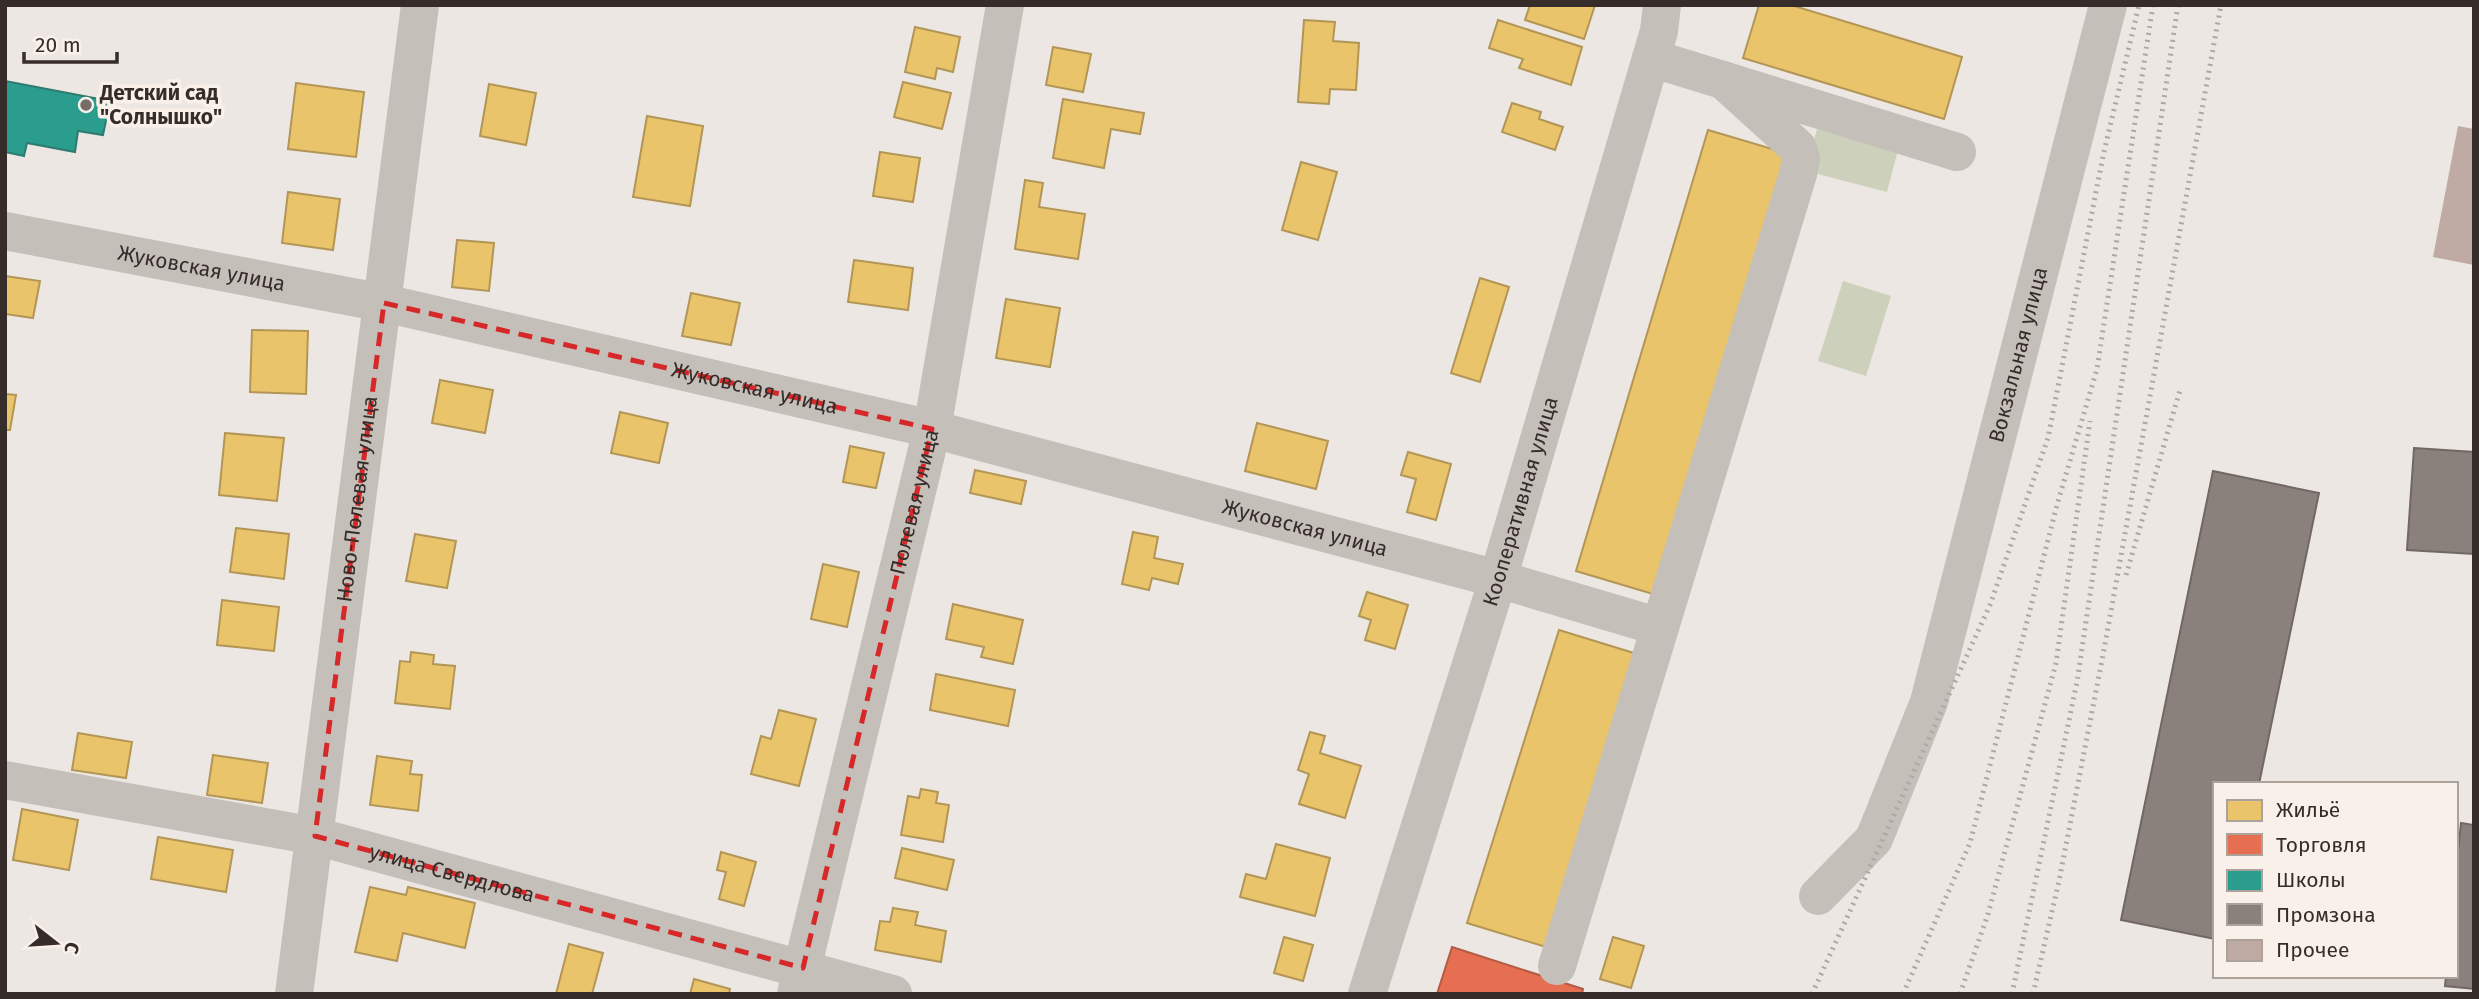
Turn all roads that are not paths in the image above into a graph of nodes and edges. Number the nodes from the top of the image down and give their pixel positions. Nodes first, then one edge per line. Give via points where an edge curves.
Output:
1 (420, 5) edge
2 (1005, 5) edge
3 (1662, 5) edge
4 (2108, 5) edge
5 (1651, 58) junction
6 (1723, 80) junction
7 (1957, 152) dead end
8 (5, 230) edge
9 (384, 303) junction
10 (932, 429) junction
11 (1498, 579) junction
12 (1660, 627) junction
13 (5, 780) edge
14 (315, 836) junction
15 (1818, 896) dead end
16 (1556, 966) dead end
17 (800, 981) edge
18 (294, 994) edge
19 (893, 994) edge
20 (1367, 994) edge

1 - 9 street, Ново-Полевая улица
2 - 10 street, Полевая улица
3 - 5 street, Кооперативная улица
4 - 15 street, Вокзальная улица via 1929,702 1874,839
5 - 6 street
5 - 11 street, Кооперативная улица
6 - 7 street
6 - 12 street via 1798,148 1801,159
8 - 9 street, Жуковская улица
9 - 10 street, Жуковская улица
9 - 14 street, Ново-Полевая улица
10 - 11 street, Жуковская улица
10 - 17 street, Полевая улица
11 - 12 street, Жуковская улица
11 - 20 street, Кооперативная улица
12 - 16 street
13 - 14 street, улица Свердлова
14 - 17 street, улица Свердлова
14 - 18 street, Ново-Полевая улица
17 - 19 street, улица Свердлова

